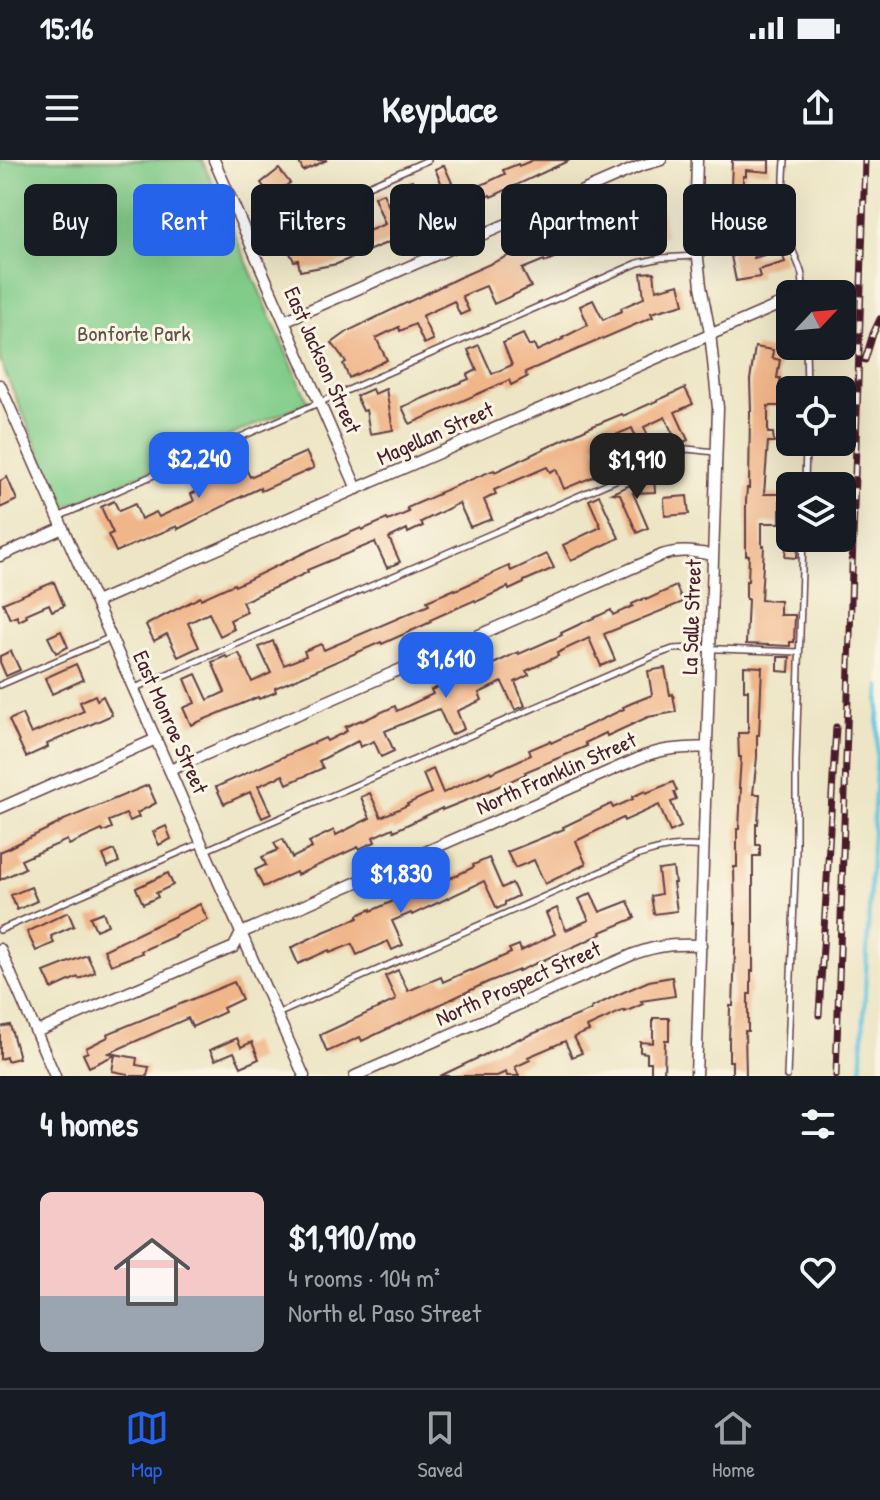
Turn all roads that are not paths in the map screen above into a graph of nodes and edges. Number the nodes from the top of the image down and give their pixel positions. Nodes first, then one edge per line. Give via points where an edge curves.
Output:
1 (214, 160) edge
2 (428, 160) edge
3 (661, 160) edge
4 (689, 160) edge
5 (697, 160) edge
6 (785, 160) edge
7 (696, 184) edge
8 (248, 239) junction
9 (697, 256) joint
10 (805, 280) edge
11 (776, 306) edge
12 (284, 321) junction
13 (710, 333) junction
14 (0, 385) edge
15 (320, 402) junction
16 (5, 410) edge
17 (716, 453) junction
18 (357, 489) junction
19 (58, 517) junction
20 (63, 528) junction
21 (803, 552) edge
22 (713, 555) junction
23 (0, 556) edge
24 (96, 602) junction
25 (112, 637) junction
26 (710, 650) junction
27 (799, 652) junction
28 (0, 685) edge
29 (134, 688) junction
30 (156, 739) junction
31 (707, 747) junction
32 (170, 770) junction
33 (0, 808) edge
34 (203, 846) junction
35 (704, 847) junction
36 (0, 930) edge
37 (241, 933) junction
38 (701, 945) junction
39 (0, 949) edge
40 (277, 1014) junction
41 (36, 1032) junction
42 (55, 1076) edge
43 (304, 1076) edge
44 (355, 1076) edge
45 (696, 1076) edge
46 (787, 1076) edge

1 - 8 street, East Jackson Street
2 - 8 lane
3 - 12 street
4 - 5 street
5 - 7 street, La Salle Street
6 - 10 lane via 789,239
8 - 12 street, East Jackson Street
9 - 13 street, La Salle Street
9 - 15 lane via 638,263
11 - 13 street, Magellan Street
12 - 15 street, East Jackson Street
13 - 17 street, La Salle Street via 718,408
13 - 18 street, Magellan Street
14 - 16 street, East Monroe Street
15 - 18 street, East Jackson Street
15 - 19 lane
16 - 19 street, East Monroe Street
17 - 22 street, La Salle Street
17 - 29 lane via 687,449
18 - 24 street, Magellan Street
19 - 20 street, East Monroe Street
20 - 23 street
20 - 24 street, East Monroe Street
21 - 27 lane
22 - 26 street, La Salle Street
22 - 32 street via 662,555
24 - 25 street, East Monroe Street
25 - 28 lane
25 - 29 street, East Monroe Street
26 - 27 lane
26 - 31 street, La Salle Street
26 - 34 lane via 673,649 656,655
27 - 46 lane
29 - 30 street, East Monroe Street
30 - 32 street, East Monroe Street
30 - 33 street
31 - 35 street, La Salle Street
31 - 37 street, North Franklin Street via 655,751
32 - 34 street, East Monroe Street
34 - 36 lane
34 - 37 street, East Monroe Street
35 - 38 street, La Salle Street
35 - 40 lane via 667,847 639,855
37 - 40 street, East Monroe Street
37 - 41 street, North Franklin Street via 234,947
38 - 44 street, North Prospect Street via 655,946
38 - 45 street, La Salle Street
39 - 41 street
40 - 43 street, East Monroe Street
41 - 42 street

